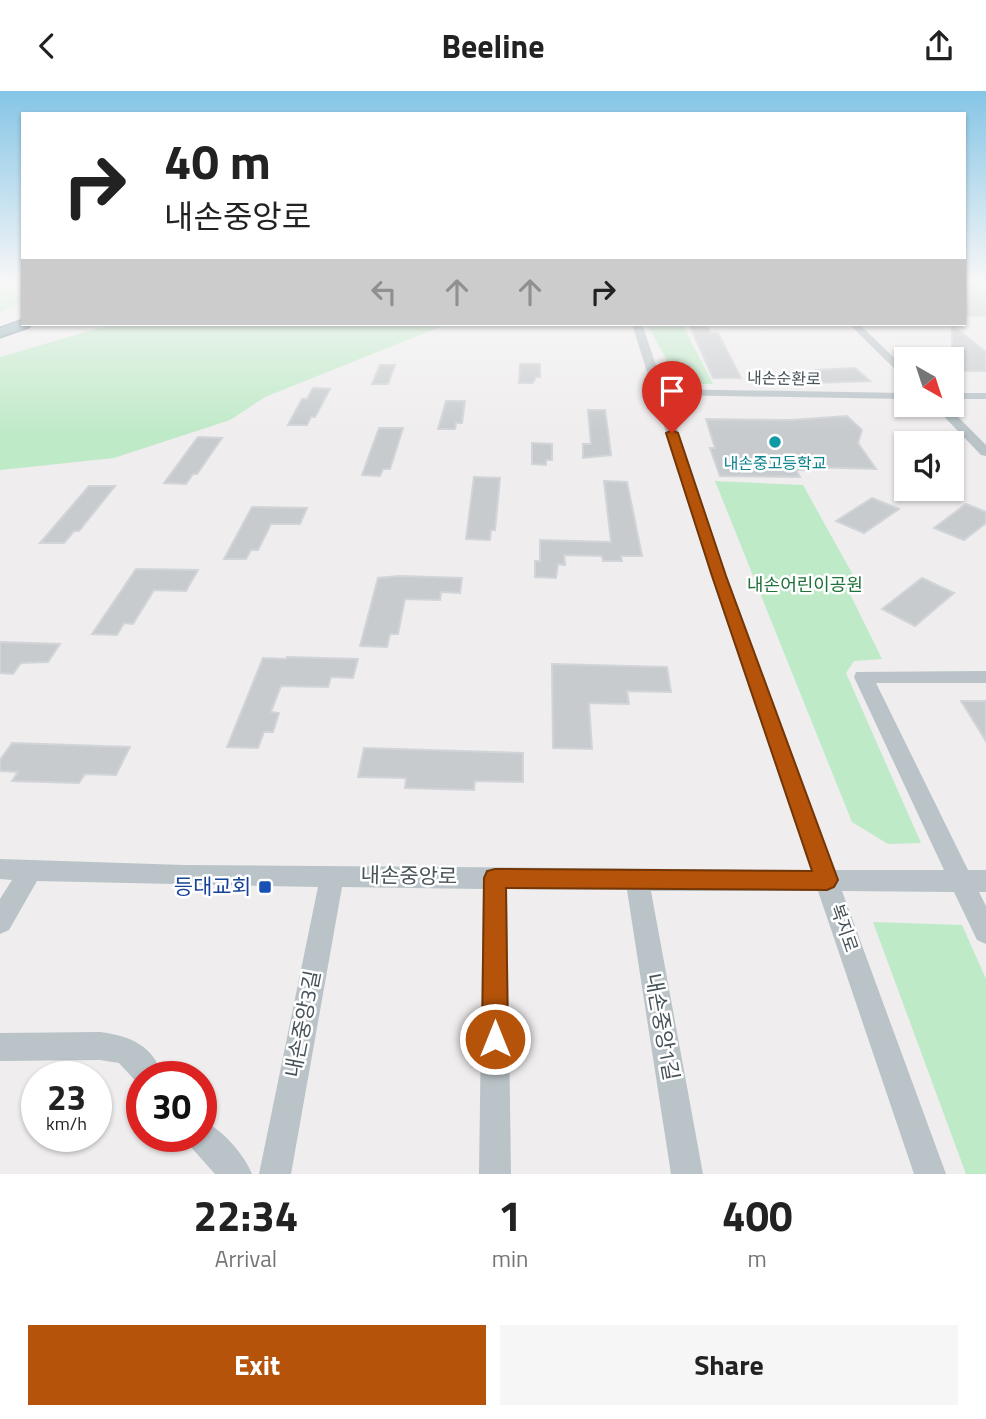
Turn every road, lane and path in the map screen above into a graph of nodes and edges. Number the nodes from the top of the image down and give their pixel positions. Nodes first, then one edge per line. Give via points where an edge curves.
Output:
1 (640, 332) edge
2 (862, 332) edge
3 (894, 362) edge
4 (660, 392) junction
5 (894, 396) edge
6 (964, 396) edge
7 (986, 396) edge
8 (951, 417) edge
9 (986, 452) edge
10 (986, 677) edge
11 (0, 869) edge
12 (31, 869) junction
13 (332, 875) junction
14 (495, 878) junction
15 (637, 880) junction
16 (827, 880) junction
17 (974, 880) edge
18 (0, 922) edge
19 (986, 932) edge
20 (0, 1047) edge
21 (136, 1061) edge
22 (216, 1152) edge
23 (236, 1174) edge
24 (275, 1174) edge
25 (495, 1174) edge
26 (687, 1174) edge
27 (930, 1174) edge

1 - 4 street, 복지로
2 - 3 street
4 - 5 street, 내손순환로
4 - 16 street, 복지로 via 719,576
6 - 7 street
8 - 9 street
10 - 17 street via 863,677
11 - 12 street, 내손중앙로
12 - 13 street, 내손중앙로
12 - 18 street
13 - 14 street, 내손중앙로
13 - 24 street, 내손중앙3길
14 - 15 street, 내손중앙로
14 - 25 street
15 - 16 street, 내손중앙로
15 - 26 street, 내손중앙1길
16 - 17 street, 내손중앙로
16 - 27 street, 복지로
17 - 19 street
20 - 21 street via 100,1045 126,1050
22 - 23 street

